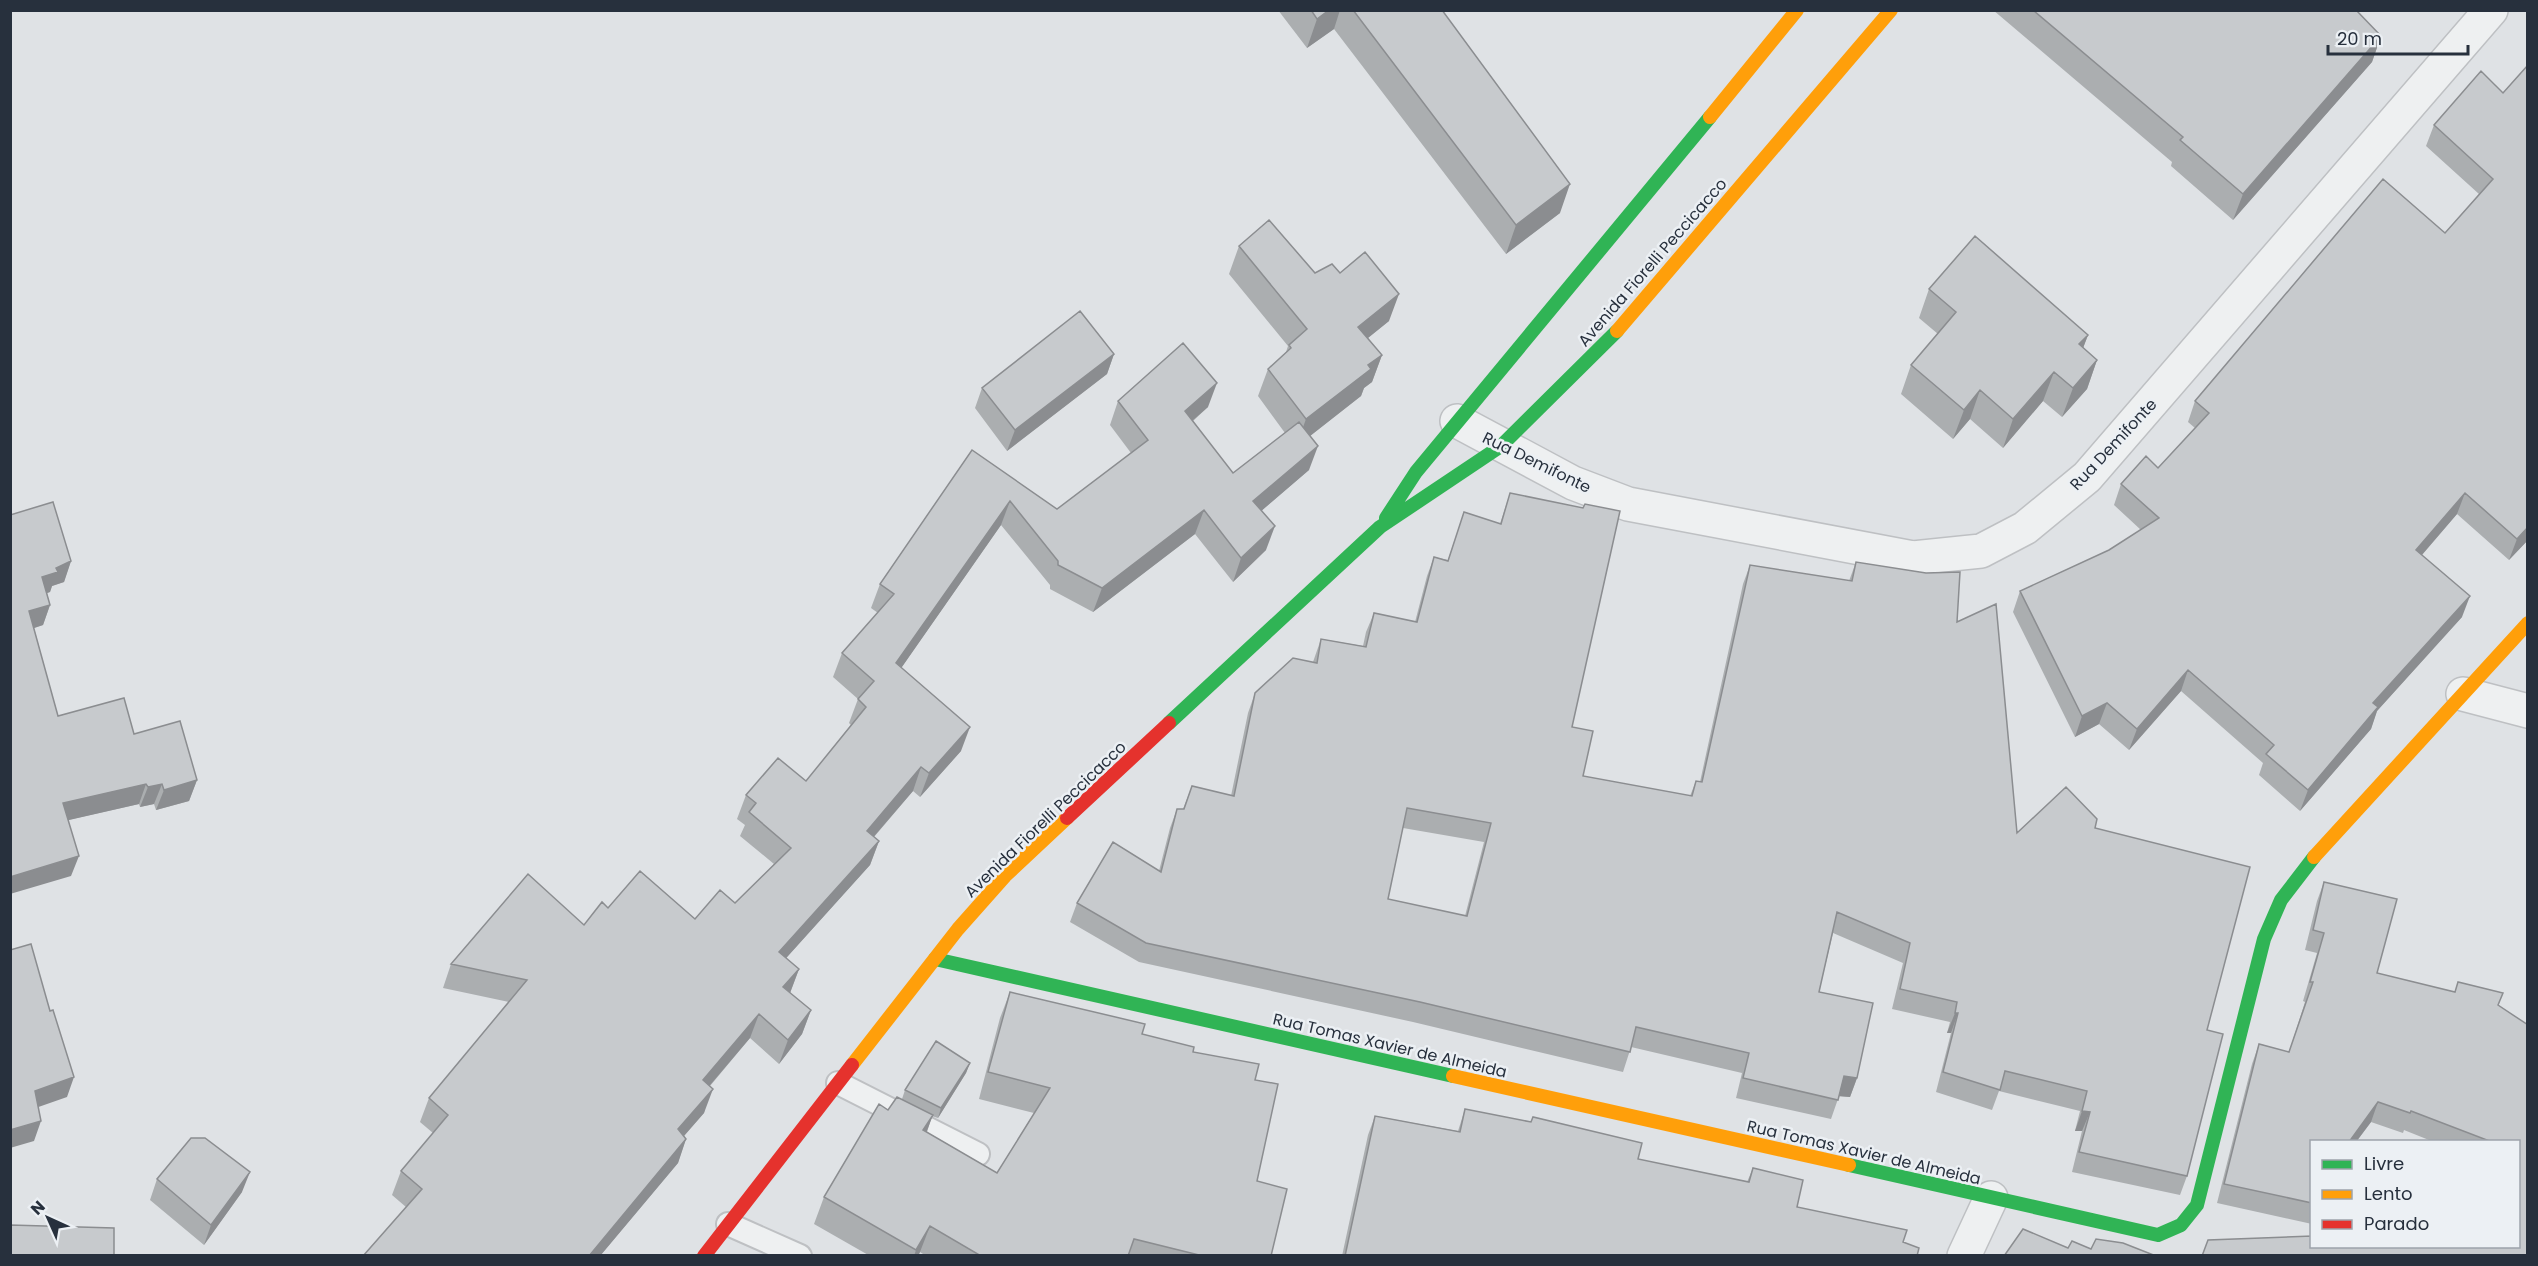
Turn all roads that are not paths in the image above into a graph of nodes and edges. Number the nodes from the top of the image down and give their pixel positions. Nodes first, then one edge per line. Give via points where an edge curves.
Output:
1 (1797, 10) edge
2 (1891, 10) edge
3 (2491, 10) edge
4 (1457, 421) junction
5 (1501, 446) junction
6 (1380, 527) junction
7 (2528, 623) edge
8 (2463, 694) junction
9 (2528, 711) edge
10 (935, 959) junction
11 (838, 1083) junction
12 (978, 1154) dead end
13 (1991, 1198) junction
14 (728, 1224) junction
15 (704, 1256) edge
16 (800, 1256) edge
17 (1964, 1256) edge

1 - 4 main road, Avenida Fiorelli Peccicacco
2 - 5 main road, Avenida Fiorelli Peccicacco via 1619,329
3 - 5 street, Rua Demifonte via 2087,477 2025,528 1981,551 1913,558 1628,504 1573,483
4 - 5 street, Rua Demifonte
4 - 6 main road, Avenida Fiorelli Peccicacco via 1416,472
5 - 6 main road, Avenida Fiorelli Peccicacco
6 - 10 main road, Avenida Fiorelli Peccicacco via 1005,876
7 - 8 main road, Rua Tomas Xavier de Almeida
8 - 9 street
8 - 13 main road, Rua Tomas Xavier de Almeida via 2315,855 2281,900 2264,939 2197,1205 2188,1221 2176,1231 2158,1235
10 - 11 main road, Avenida Fiorelli Peccicacco
10 - 13 main road, Rua Tomas Xavier de Almeida
11 - 12 lane
11 - 14 main road, Avenida Fiorelli Peccicacco
13 - 17 street
14 - 15 main road, Avenida Fiorelli Peccicacco
14 - 16 lane

